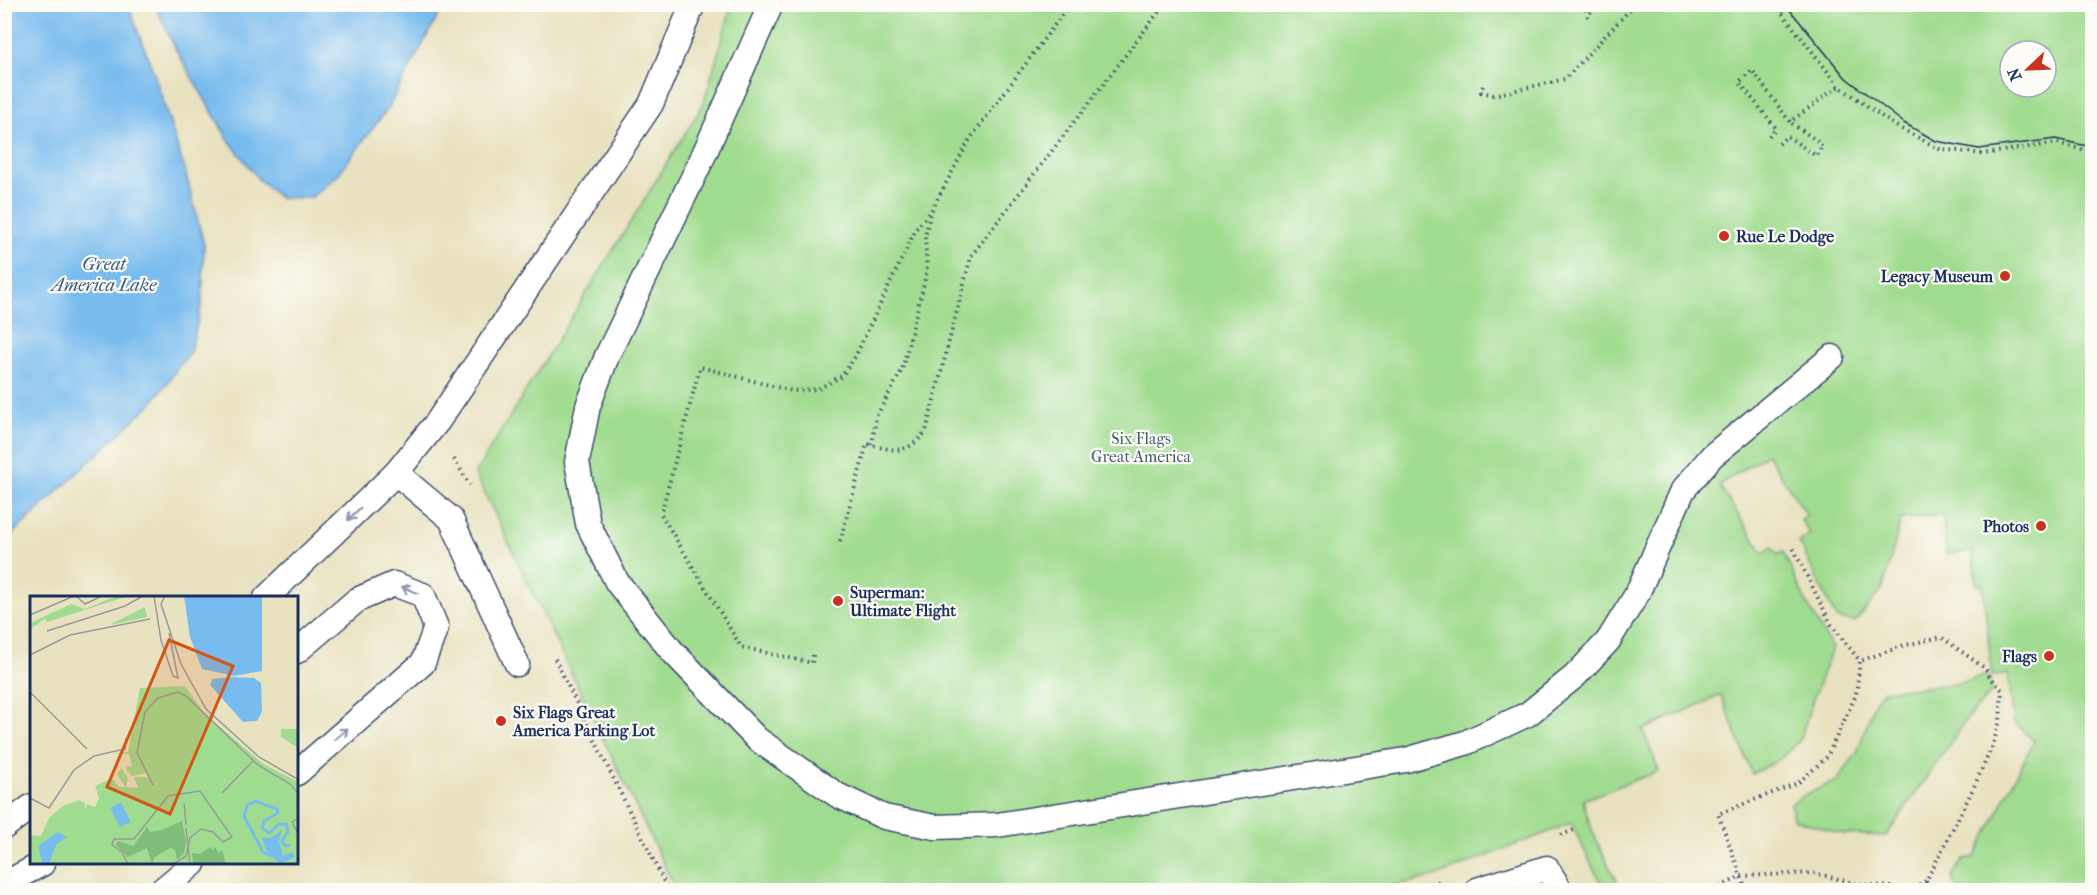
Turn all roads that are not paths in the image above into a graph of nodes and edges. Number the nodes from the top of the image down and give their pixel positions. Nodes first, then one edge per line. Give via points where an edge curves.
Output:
1 (693, 4) edge
2 (771, 4) edge
3 (1832, 357) dead end
4 (396, 473) junction
5 (268, 596) edge
6 (298, 650) edge
7 (517, 664) dead end
8 (298, 772) edge
9 (30, 807) edge
10 (4, 826) edge
11 (40, 865) edge
12 (192, 865) edge
13 (4, 884) edge
14 (162, 891) edge
15 (1477, 891) edge
16 (1560, 891) edge

1 - 4 lane via 651,104 438,421
2 - 3 lane via 607,356 588,406 577,462 588,524 617,582 670,650 757,739 837,795 884,817 935,827 997,825 1394,762 1465,743 1528,714 1575,676 1608,641 1637,594 1683,490 1712,456
4 -> 5 lane
4 - 7 lane via 451,519
8 -> 6 lane via 423,663 436,627 423,595 394,584 357,600
9 - 10 lane
11 - 13 lane
12 - 14 lane
15 - 16 lane via 1547,868

